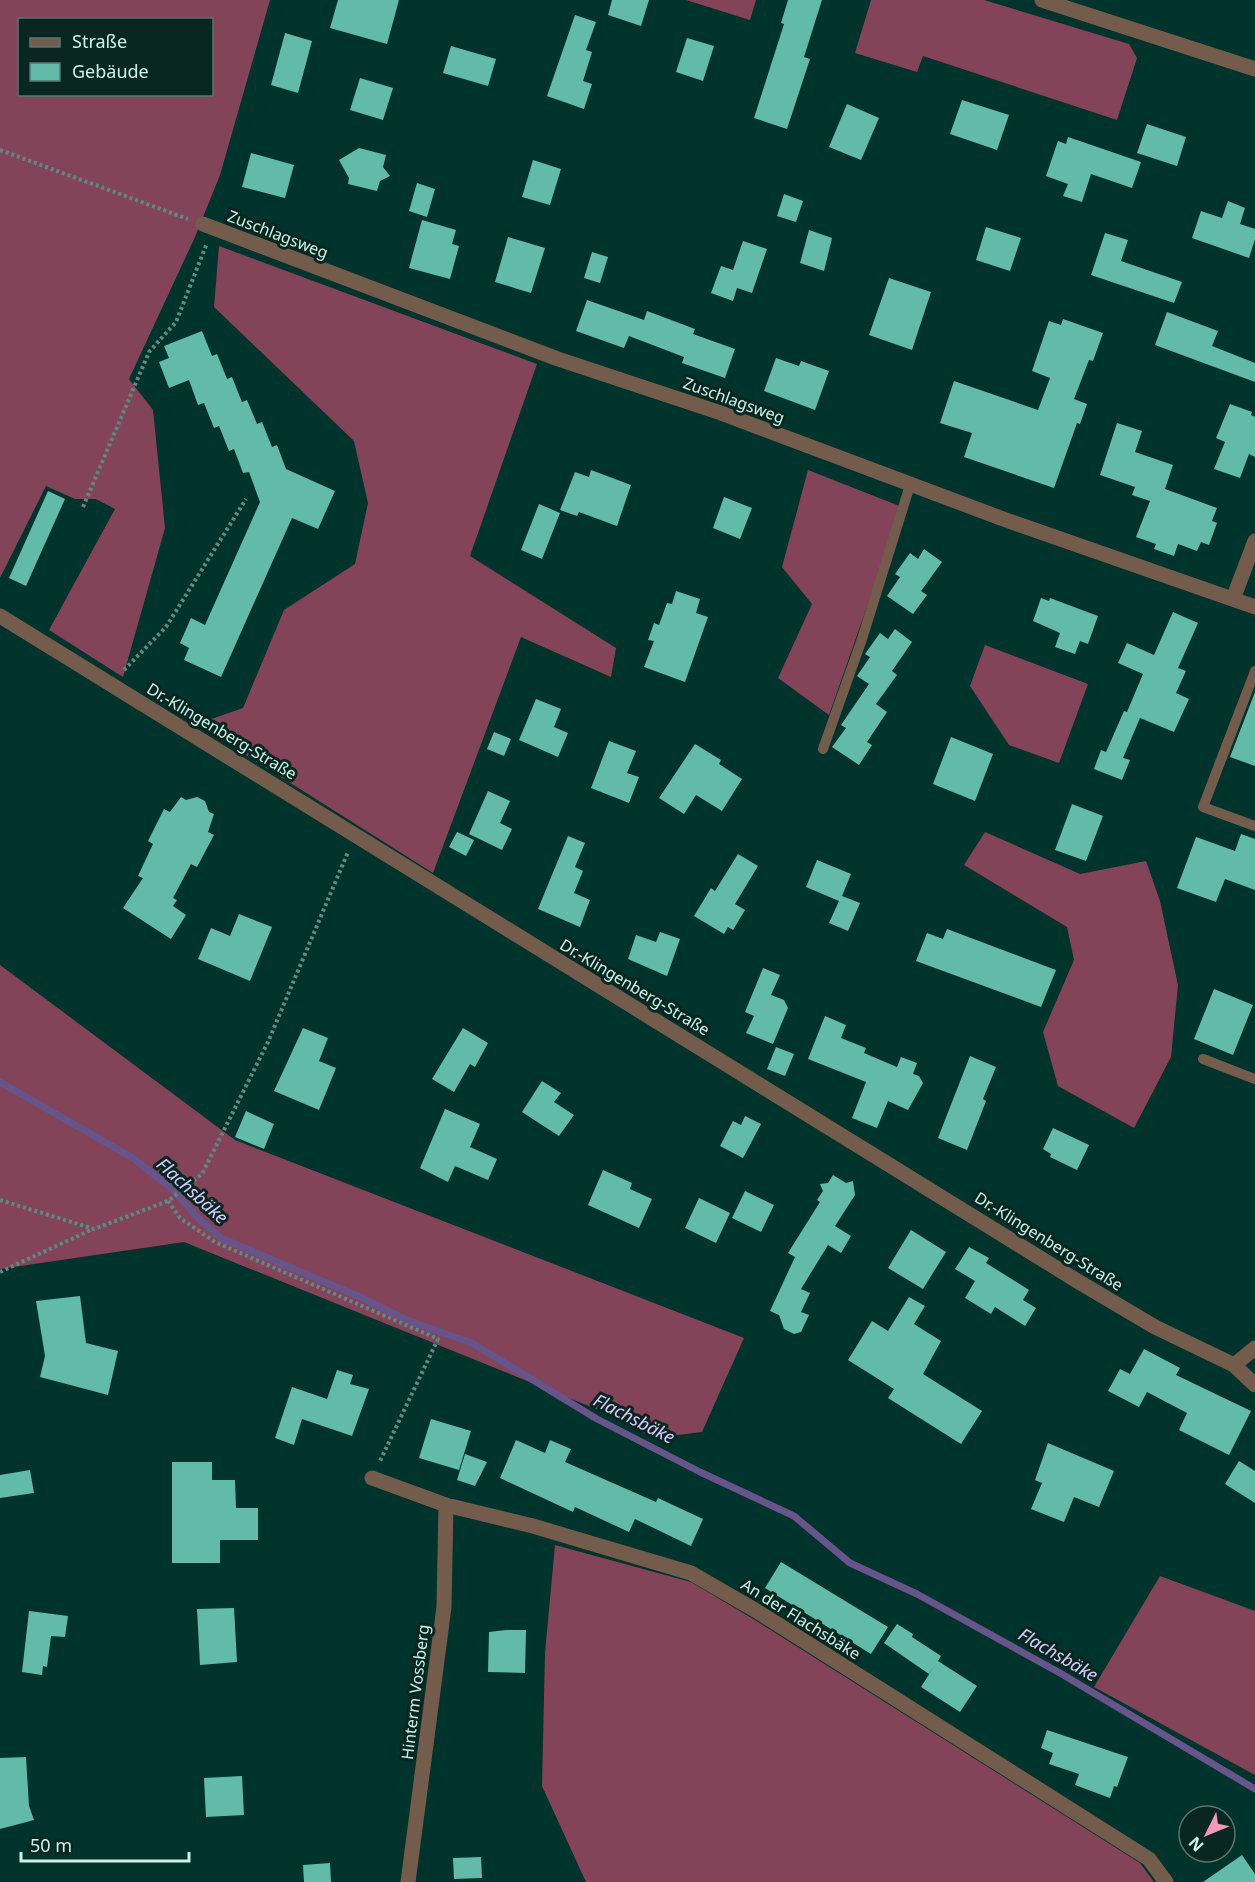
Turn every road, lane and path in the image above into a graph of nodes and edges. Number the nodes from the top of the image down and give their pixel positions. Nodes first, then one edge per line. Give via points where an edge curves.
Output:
1 (1042, 0) edge
2 (1255, 69) edge
3 (0, 150) edge
4 (207, 226) junction
5 (910, 482) junction
6 (246, 499) dead end
7 (83, 507) dead end
8 (1255, 541) edge
9 (1233, 599) junction
10 (1255, 607) edge
11 (0, 616) edge
12 (1255, 671) edge
13 (110, 683) junction
14 (823, 749) dead end
15 (1255, 826) edge
16 (355, 835) junction
17 (1203, 1059) dead end
18 (1255, 1079) edge
19 (0, 1200) edge
20 (168, 1201) junction
21 (94, 1229) junction
22 (0, 1272) edge
23 (1255, 1348) edge
24 (1234, 1365) junction
25 (1255, 1385) edge
26 (372, 1478) joint
27 (446, 1505) junction
28 (408, 1882) edge
29 (1166, 1882) edge

1 - 2 street
3 - 4 path
4 - 5 street, Zuschlagsweg via 558,359
4 - 7 path via 176,322 149,352
5 - 9 street, Zuschlagsweg via 1006,520
5 - 14 lane
6 - 13 path via 166,627
8 - 9 street
9 - 10 street, Zuschlagsweg
11 - 13 street, Dr.-Klingenberg-Straße
12 - 15 lane via 1203,807
13 - 16 street, Dr.-Klingenberg-Straße
16 - 20 path via 268,1042 202,1174
16 - 24 street, Dr.-Klingenberg-Straße via 1079,1282 1155,1327
17 - 18 lane
19 - 21 path
20 - 21 path
20 - 26 path via 180,1218 215,1242 438,1339
21 - 22 path
23 - 24 street
24 - 25 street, Dr.-Klingenberg-Straße
26 - 27 street, An der Flachsbäke
27 - 28 street, Hinterm Vossberg via 444,1607
27 - 29 street, An der Flachsbäke via 533,1526 691,1573 1149,1859

